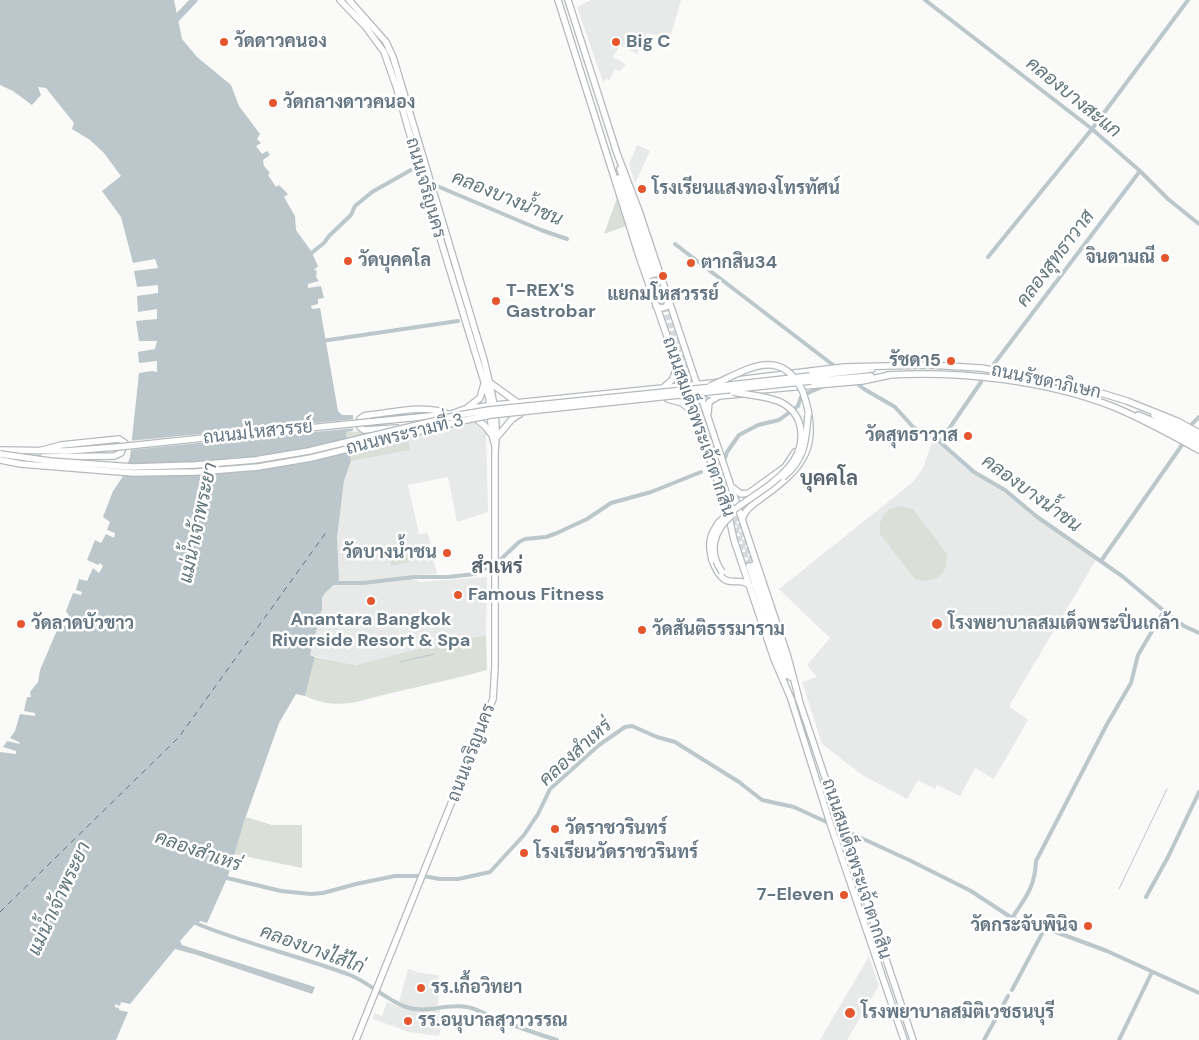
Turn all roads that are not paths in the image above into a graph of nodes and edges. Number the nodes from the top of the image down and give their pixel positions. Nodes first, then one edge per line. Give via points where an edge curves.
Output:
1 (349, 0) edge
2 (558, 0) edge
3 (568, 0) edge
4 (339, 1) edge
5 (615, 148) junction
6 (607, 151) junction
7 (437, 202) junction
8 (430, 205) junction
9 (669, 300) junction
10 (656, 306) junction
11 (677, 364) junction
12 (692, 369) junction
13 (861, 373) junction
14 (828, 374) junction
15 (742, 379) junction
16 (810, 379) junction
17 (487, 382) junction
18 (712, 383) junction
19 (698, 385) junction
20 (684, 386) junction
21 (704, 388) junction
22 (657, 389) junction
23 (763, 390) junction
24 (724, 391) junction
25 (744, 391) junction
26 (708, 394) junction
27 (701, 395) junction
28 (719, 396) junction
29 (1113, 396) junction
30 (688, 397) junction
31 (668, 399) junction
32 (518, 403) junction
33 (493, 405) junction
34 (1115, 408) junction
35 (465, 409) junction
36 (450, 414) junction
37 (520, 414) junction
38 (808, 415) junction
39 (695, 416) junction
40 (463, 417) junction
41 (494, 417) junction
42 (708, 417) junction
43 (474, 418) junction
44 (799, 423) junction
45 (1199, 433) edge
46 (494, 437) junction
47 (1199, 439) edge
48 (1199, 445) edge
49 (0, 450) edge
50 (1199, 450) edge
51 (39, 451) junction
52 (66, 451) junction
53 (0, 454) edge
54 (43, 457) junction
55 (0, 460) edge
56 (731, 486) junction
57 (742, 519) junction
58 (748, 536) junction
59 (734, 540) junction
60 (749, 567) junction
61 (750, 586) junction
62 (799, 699) junction
63 (792, 702) junction
64 (902, 1008) junction
65 (895, 1011) junction
66 (907, 1022) junction
67 (899, 1024) junction
68 (356, 1040) edge
69 (904, 1040) edge
70 (913, 1040) edge

1 - 7 main road, ถนนเจริญนคร via 390,49
2 - 6 main road, ถนนสมเด็จพระเจ้าตากสิน
3 - 5 main road, ถนนสมเด็จพระเจ้าตากสิน
4 - 8 main road, ถนนเจริญนคร via 365,26 384,52
5 - 6 main road, ถนนสมเด็จพระเจ้าตากสิน via 653,275
5 - 9 main road, ถนนสมเด็จพระเจ้าตากสิน
6 - 10 main road, ถนนสมเด็จพระเจ้าตากสิน
7 - 8 main road
7 - 17 main road, ถนนเจริญนคร
8 - 17 main road, ถนนเจริญนคร
9 - 10 main road via 666,307
9 - 12 main road, ถนนสมเด็จพระเจ้าตากสิน
10 - 11 main road, ถนนสมเด็จพระเจ้าตากสิน
11 - 20 main road, ถนนสมเด็จพระเจ้าตากสิน
11 - 22 main road via 673,379
12 - 18 main road via 702,380
12 - 19 main road, ถนนสมเด็จพระเจ้าตากสิน
13 - 14 main road, ถนนรัชดาภิเษก
13 - 23 main road, ถนนรัชดาภิเษก via 823,384
13 - 29 main road, ถนนรัชดาภิเษก via 886,366 981,368 1051,379
13 - 34 main road, ถนนรัชดาภิเษก via 1002,380 1052,388
14 - 15 main road, ถนนรัชดาภิเษก
14 - 16 main road, ถนนรัชดาภิเษก
15 - 18 main road, ถนนรัชดาภิเษก
15 - 25 main road via 739,385
16 - 21 main road, ถนนพระรามที่ 3, bridge
16 - 24 main road, ถนนพระรามที่ 3, bridge
17 - 32 main road
17 - 33 main road, ถนนเจริญนคร
17 - 35 main road via 480,398
18 - 19 main road, ถนนรัชดาภิเษก
19 - 20 main road, ถนนรัชดาภิเษก
19 - 27 main road, ถนนสมเด็จพระเจ้าตากสิน
20 - 22 main road, ถนนมไหสวรรย์
20 - 30 main road, ถนนสมเด็จพระเจ้าตากสิน
21 - 38 main road, bridge via 754,366 775,365 788,370 797,380 806,399
21 - 53 main road, ถนนพระรามที่ 3, bridge via 490,410 255,460 133,467
22 - 32 main road, ถนนมไหสวรรย์
23 - 25 main road, ถนนรัชดาภิเษก
23 - 28 main road, ถนนรัชดาภิเษก
24 - 44 main road, bridge via 778,402 787,406
24 - 55 main road, ถนนพระรามที่ 3, bridge via 491,415 320,456 250,467 133,474
25 - 26 main road, ถนนรัชดาภิเษก
26 - 27 main road, ถนนรัชดาภิเษก
26 - 28 main road, ถนนรัชดาภิเษก
27 - 30 main road, ถนนรัชดาภิเษก
27 - 42 main road, ถนนสมเด็จพระเจ้าตากสิน
28 - 42 main road via 709,402
29 - 45 main road, ถนนรัชดาภิเษก
29 - 47 main road
30 - 31 main road, ถนนมไหสวรรย์
30 - 39 main road, ถนนสมเด็จพระเจ้าตากสิน
31 - 37 main road, ถนนมไหสวรรย์
31 - 39 main road via 682,403
32 - 33 main road, ถนนมไหสวรรย์
33 - 35 main road, ถนนมไหสวรรย์
33 - 41 main road, ถนนเจริญนคร
34 - 48 main road via 1163,425
34 - 50 main road, ถนนรัชดาภิเษก
35 - 36 main road, ถนนมไหสวรรย์
36 - 40 main road, ถนนมไหสวรรย์
36 - 40 main road via 432,410 369,415 362,417 360,427 374,431 418,427
36 - 52 main road, ถนนมไหสวรรย์, bridge
37 - 41 main road, ถนนมไหสวรรย์
37 - 46 main road
38 - 57 main road, bridge via 810,432 806,456 800,466 784,483 747,510
38 - 60 main road, bridge via 804,452 791,471 729,517 716,535 714,558 722,572 736,580
39 - 59 main road, ถนนสมเด็จพระเจ้าตากสิน via 727,508
40 - 43 main road, ถนนมไหสวรรย์
41 - 43 main road, ถนนมไหสวรรย์
41 - 46 main road, ถนนเจริญนคร
42 - 56 main road, ถนนสมเด็จพระเจ้าตากสิน
43 - 46 main road
44 - 56 main road, bridge via 798,446 785,467 749,493 741,494
44 - 61 main road, bridge via 801,447 788,468 719,522 711,534 712,560 716,570 729,582 743,582
46 - 68 main road, ถนนเจริญนคร via 493,699
49 - 51 main road, ถนนมไหสวรรย์
51 - 52 main road, ถนนมไหสวรรย์
51 - 54 main road via 119,438 125,443 121,453 114,456
52 - 54 main road, ถนนมไหสวรรย์
54 - 55 main road, ถนนมไหสวรรย์
56 - 57 main road, ถนนสมเด็จพระเจ้าตากสิน
57 - 58 main road, ถนนสมเด็จพระเจ้าตากสิน
58 - 59 main road via 738,534
58 - 62 main road, ถนนสมเด็จพระเจ้าตากสิน
59 - 60 main road, ถนนสมเด็จพระเจ้าตากสิน
60 - 61 main road, ถนนสมเด็จพระเจ้าตากสิน
60 - 62 main road, ถนนสมเด็จพระเจ้าตากสิน
60 - 63 main road, ถนนสมเด็จพระเจ้าตากสิน
61 - 63 main road, ถนนสมเด็จพระเจ้าตากสิน
62 - 64 main road, ถนนสมเด็จพระเจ้าตากสิน
63 - 65 main road, ถนนสมเด็จพระเจ้าตากสิน
64 - 65 main road
64 - 66 main road, ถนนสมเด็จพระเจ้าตากสิน
65 - 67 main road, ถนนสมเด็จพระเจ้าตากสิน
66 - 67 main road
66 - 70 main road, ถนนสมเด็จพระเจ้าตากสิน
67 - 69 main road, ถนนสมเด็จพระเจ้าตากสิน

